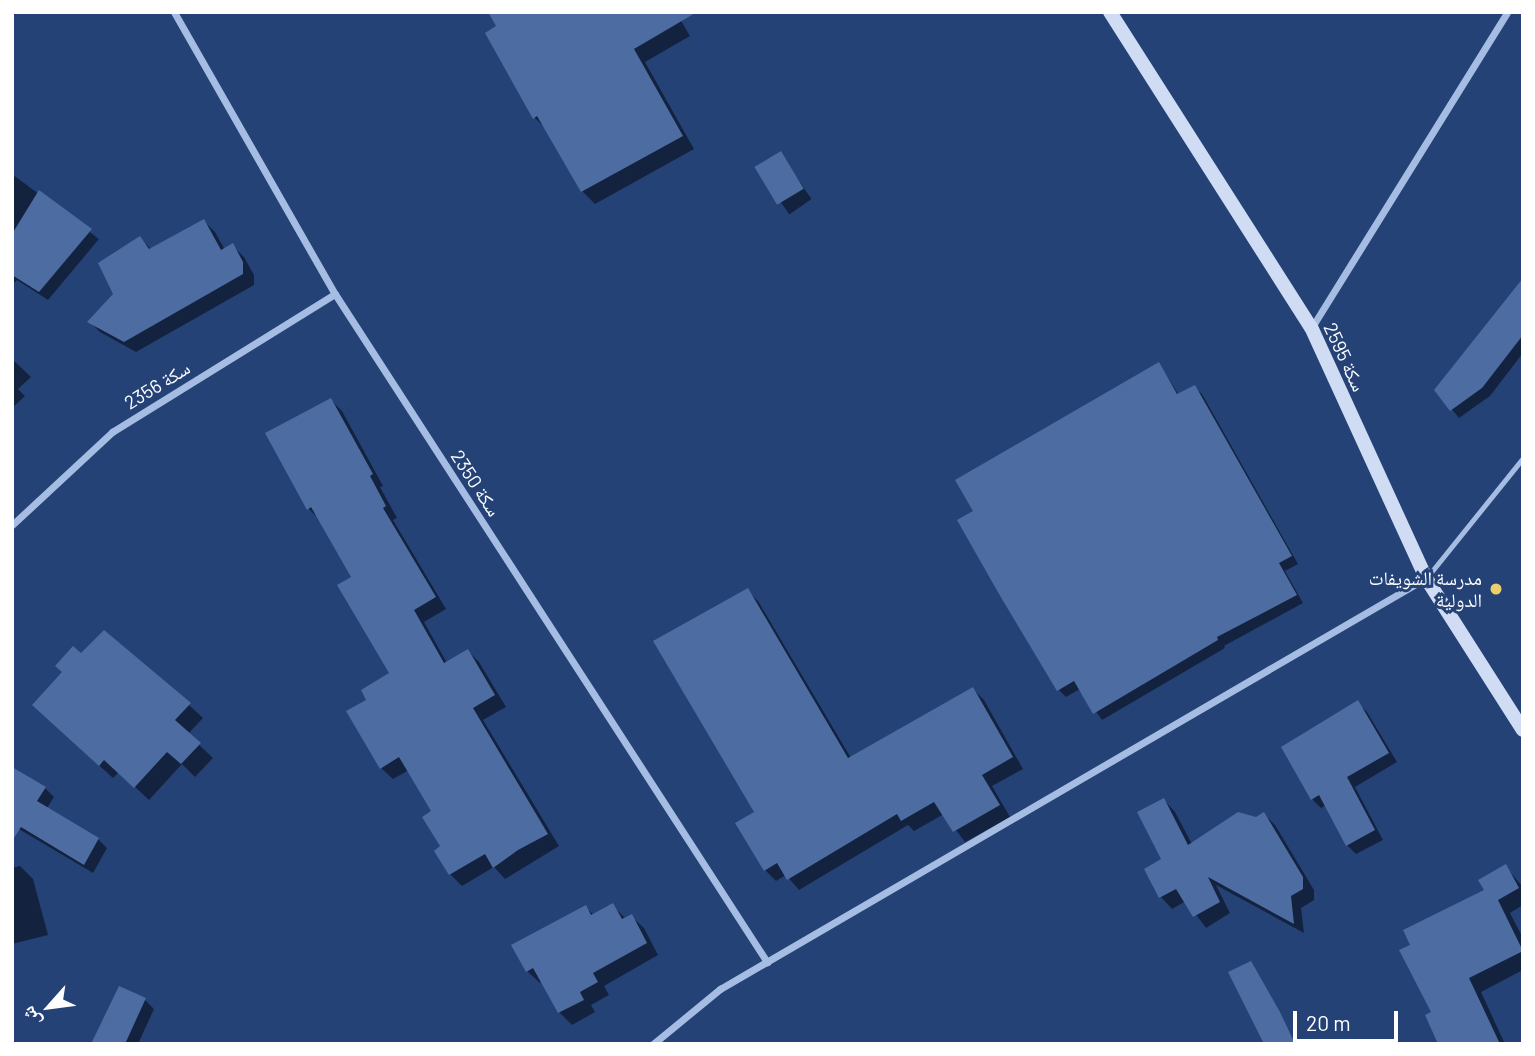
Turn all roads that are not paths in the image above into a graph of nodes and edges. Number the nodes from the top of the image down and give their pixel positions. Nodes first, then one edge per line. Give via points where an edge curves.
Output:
1 (174, 12) edge
2 (1110, 12) edge
3 (1507, 12) edge
4 (335, 293) junction
5 (1311, 327) junction
6 (1523, 458) edge
7 (12, 525) edge
8 (1426, 578) junction
9 (1523, 730) edge
10 (767, 962) junction
11 (653, 1044) edge

1 - 4 street, سكة 2350
2 - 5 street, سكة 2595
3 - 5 street
4 - 7 street, سكة 2356 via 112,432
4 - 10 street, سكة 2350
5 - 8 street, سكة 2595
6 - 8 lane
8 - 9 street, سكة 2595
8 - 10 street
10 - 11 street via 720,989

